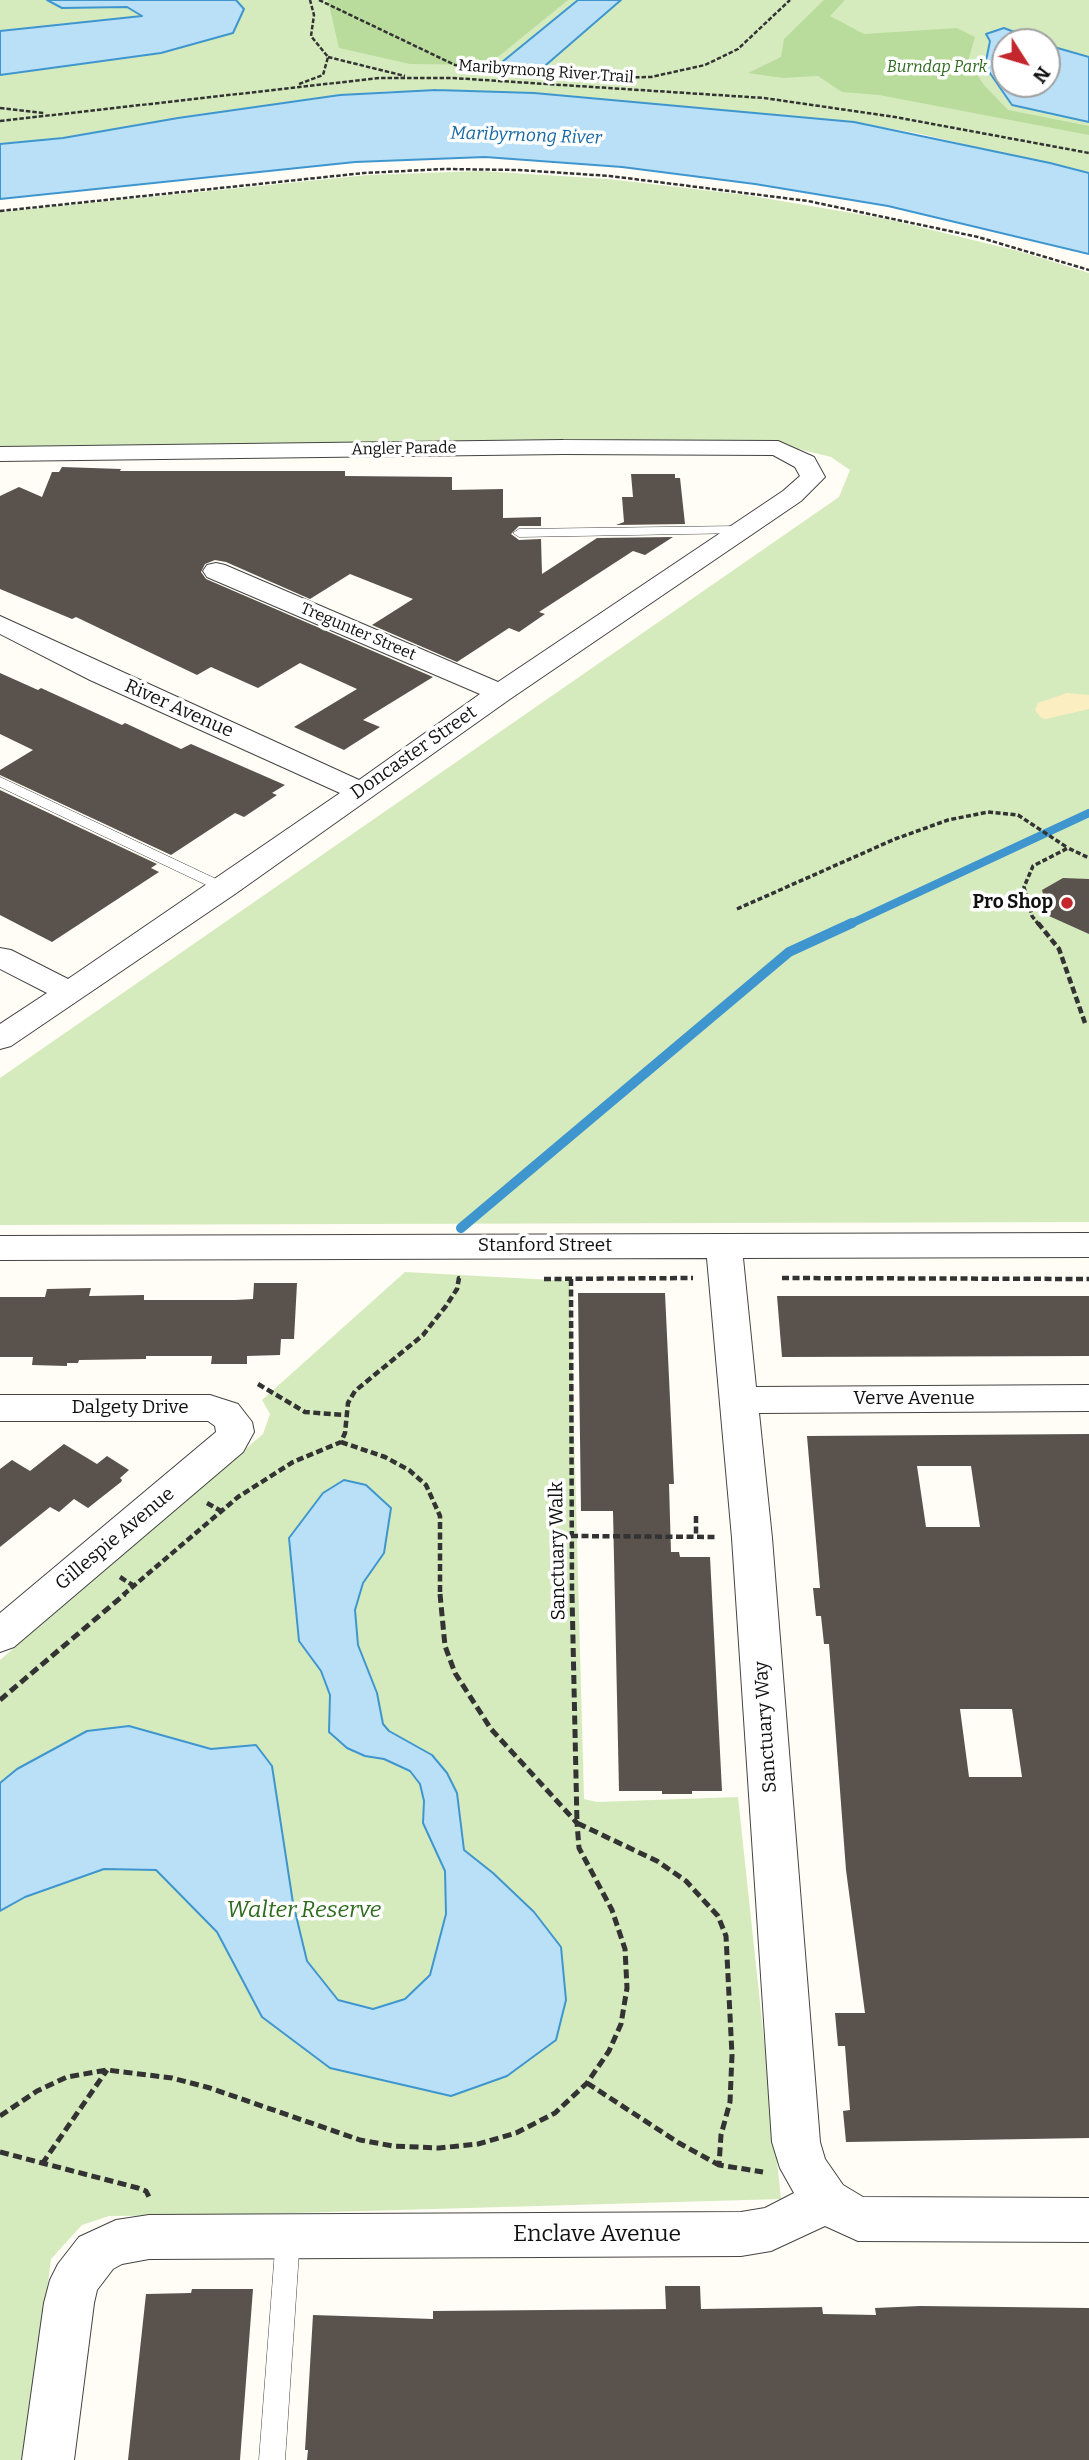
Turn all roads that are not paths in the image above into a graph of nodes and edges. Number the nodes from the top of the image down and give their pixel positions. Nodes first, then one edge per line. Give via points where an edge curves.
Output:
1 (0, 454) edge
2 (805, 462) joint
3 (738, 530) junction
4 (519, 533) dead end
5 (216, 571) dead end
6 (0, 624) edge
7 (500, 693) junction
8 (0, 781) edge
9 (360, 791) junction
10 (224, 888) junction
11 (0, 957) edge
12 (69, 992) junction
13 (0, 1039) edge
14 (1089, 1245) edge
15 (0, 1248) edge
16 (726, 1262) junction
17 (1089, 1398) edge
18 (738, 1400) junction
19 (0, 1408) edge
20 (230, 1442) joint
21 (0, 1636) edge
22 (818, 2190) junction
23 (1089, 2220) edge
24 (289, 2236) junction
25 (48, 2460) edge
26 (272, 2460) edge

1 - 2 street, Angler Parade via 778,448
2 - 3 street, Doncaster Street via 813,477
3 - 4 lane
3 - 7 street, Doncaster Street
5 - 7 street, Tregunter Street
6 - 9 street, River Avenue
7 - 9 street, Doncaster Street
8 - 10 lane
9 - 10 street, Doncaster Street
10 - 12 street, Doncaster Street
11 - 12 street
12 - 13 street, Doncaster Street
14 - 16 street, Stanford Street
15 - 16 street, Stanford Street
16 - 18 street, Sanctuary Way
17 - 18 street, Verve Avenue
18 - 22 street, Sanctuary Way via 796,2142
19 - 20 street, Dalgety Drive via 210,1408 225,1413 233,1422
20 - 21 street, Gillespie Avenue
22 - 23 street via 858,2219
22 - 24 street, Enclave Avenue via 771,2229 741,2234
24 - 25 street, Enclave Avenue via 149,2237 116,2243 96,2253 75,2280 69,2303
24 - 26 lane

